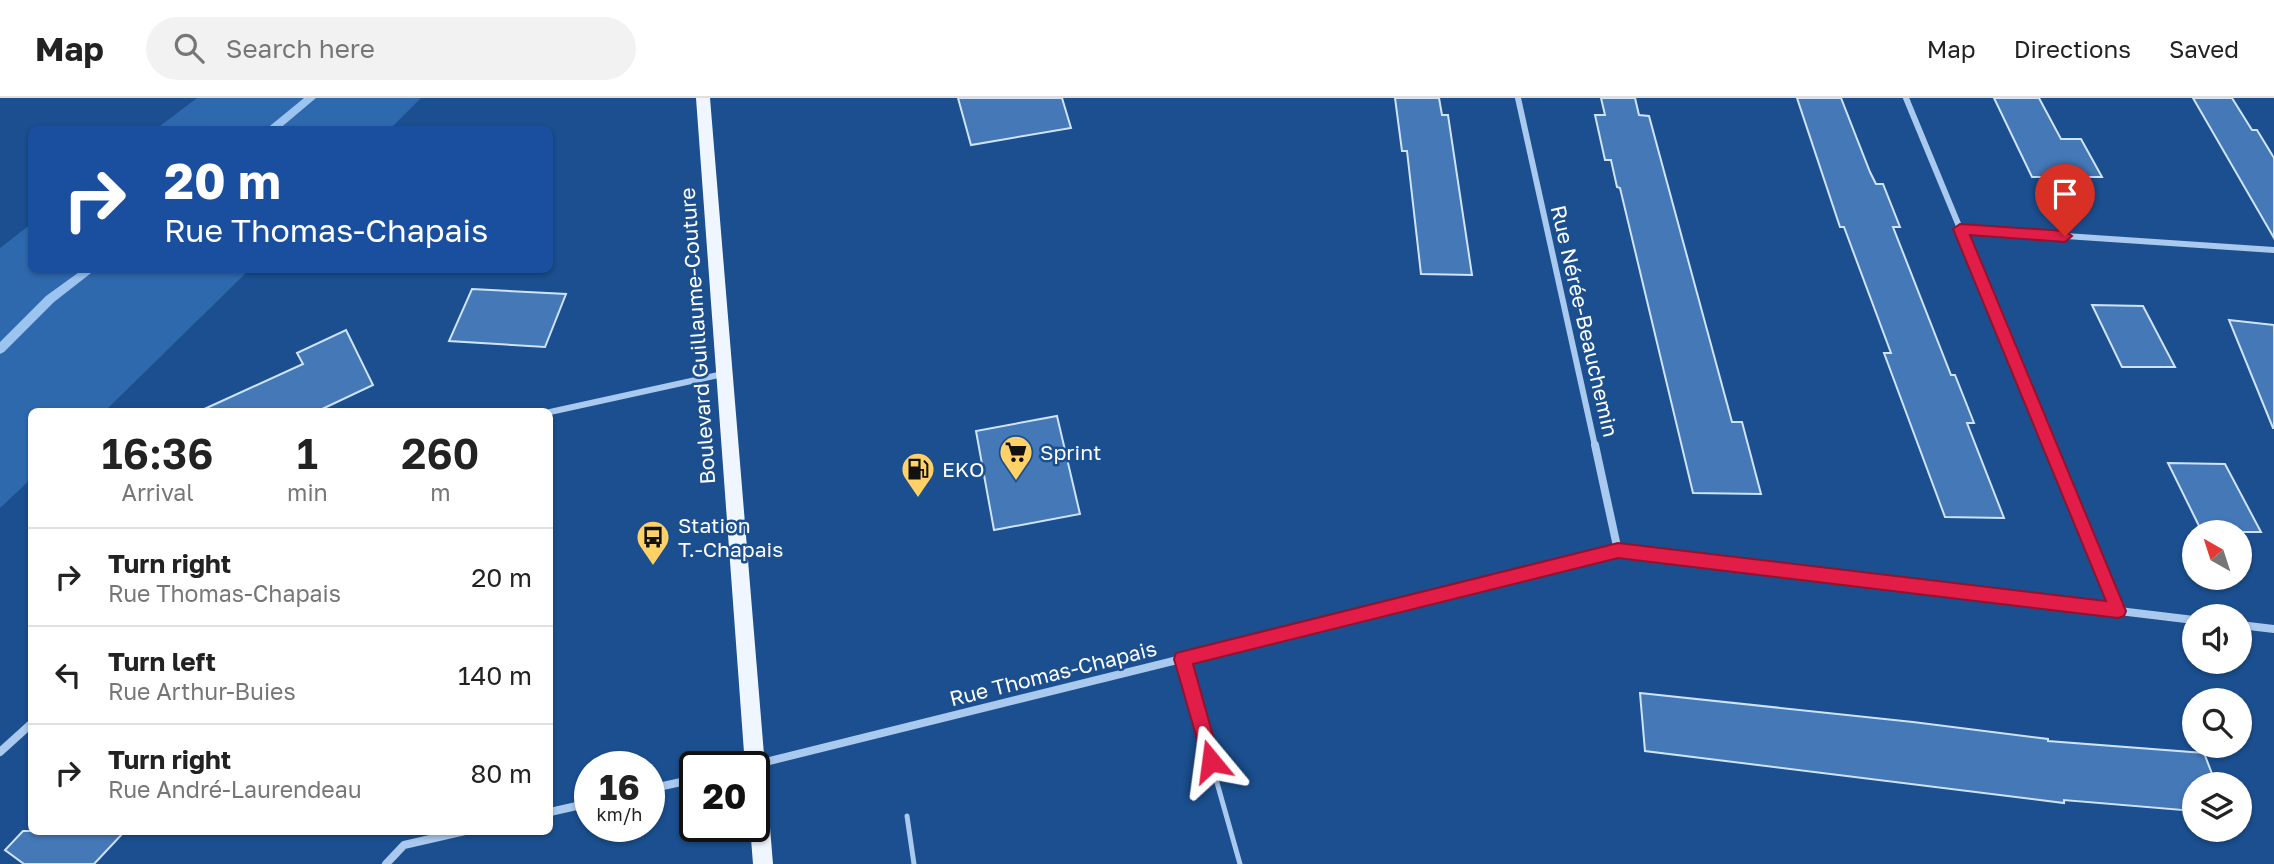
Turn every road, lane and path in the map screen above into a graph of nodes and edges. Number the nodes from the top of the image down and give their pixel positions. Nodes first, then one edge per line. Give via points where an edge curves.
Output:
1 (703, 98) edge
2 (1518, 98) edge
3 (1906, 98) edge
4 (1960, 229) junction
5 (2274, 250) edge
6 (725, 374) junction
7 (553, 411) edge
8 (1618, 551) junction
9 (2118, 611) junction
10 (2182, 619) edge
11 (2252, 626) edge
12 (2274, 629) edge
13 (1182, 659) junction
14 (28, 727) edge
15 (751, 751) edge
16 (0, 752) edge
17 (770, 762) edge
18 (574, 807) edge
19 (553, 811) edge
20 (907, 816) dead end
21 (448, 835) edge
22 (761, 842) edge
23 (386, 864) edge
24 (763, 864) edge
25 (914, 864) edge
26 (1240, 864) edge

1 - 6 main road, Boulevard Guillaume-Couture
2 - 8 street, Rue Nérée-Beauchemin
3 - 4 street
4 - 5 street
4 - 9 street
6 - 7 street
6 - 15 main road, Boulevard Guillaume-Couture
8 - 9 street, Rue Thomas-Chapais
8 - 13 street, Rue Thomas-Chapais
9 - 10 street, Rue Thomas-Chapais
11 - 12 street
13 - 17 street, Rue Thomas-Chapais
13 - 26 lane
14 - 16 street
18 - 19 street
20 - 25 lane
21 - 23 street via 404,845
22 - 24 main road, Boulevard Guillaume-Couture

